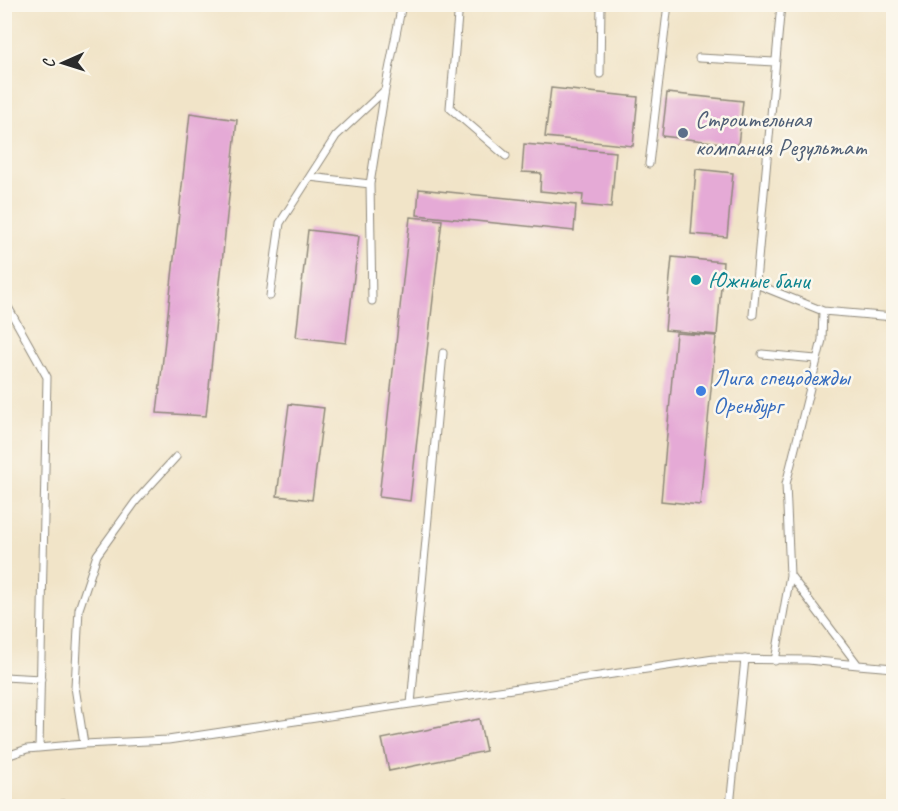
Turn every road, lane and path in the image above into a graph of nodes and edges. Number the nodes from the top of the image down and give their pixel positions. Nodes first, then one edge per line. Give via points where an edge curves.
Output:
1 (402, 4) edge
2 (459, 4) edge
3 (602, 4) edge
4 (669, 4) edge
5 (781, 4) edge
6 (699, 58) dead end
7 (775, 62) junction
8 (600, 74) dead end
9 (385, 90) junction
10 (506, 156) dead end
11 (649, 164) dead end
12 (309, 177) junction
13 (370, 184) junction
14 (756, 284) junction
15 (270, 296) dead end
16 (4, 300) edge
17 (372, 301) dead end
18 (823, 311) junction
19 (753, 315) dead end
20 (894, 317) edge
21 (443, 353) dead end
22 (762, 354) dead end
23 (816, 359) junction
24 (177, 457) dead end
25 (790, 575) junction
26 (745, 659) junction
27 (775, 661) junction
28 (858, 665) junction
29 (894, 668) edge
30 (4, 677) edge
31 (41, 679) junction
32 (411, 704) junction
33 (84, 744) junction
34 (39, 748) junction
35 (4, 757) edge
36 (730, 807) edge

1 - 9 lane
2 - 10 lane via 450,108
3 - 8 lane
4 - 11 lane
5 - 7 lane
6 - 7 lane
7 - 14 lane
9 - 12 lane via 336,136
9 - 13 lane
12 - 13 lane
12 - 15 lane via 280,223
13 - 17 lane
14 - 18 lane
14 - 19 lane
16 - 31 lane via 47,377
18 - 20 lane
18 - 23 lane via 822,340
21 - 32 lane
22 - 23 lane
23 - 25 lane via 786,484
24 - 33 lane via 136,501 97,555 79,609 75,687
25 - 27 lane
25 - 28 lane
26 - 27 lane
26 - 32 lane via 714,659
26 - 36 lane
27 - 28 lane
28 - 29 lane
30 - 31 lane
31 - 34 lane
32 - 33 lane via 168,740
33 - 34 lane
34 - 35 lane

